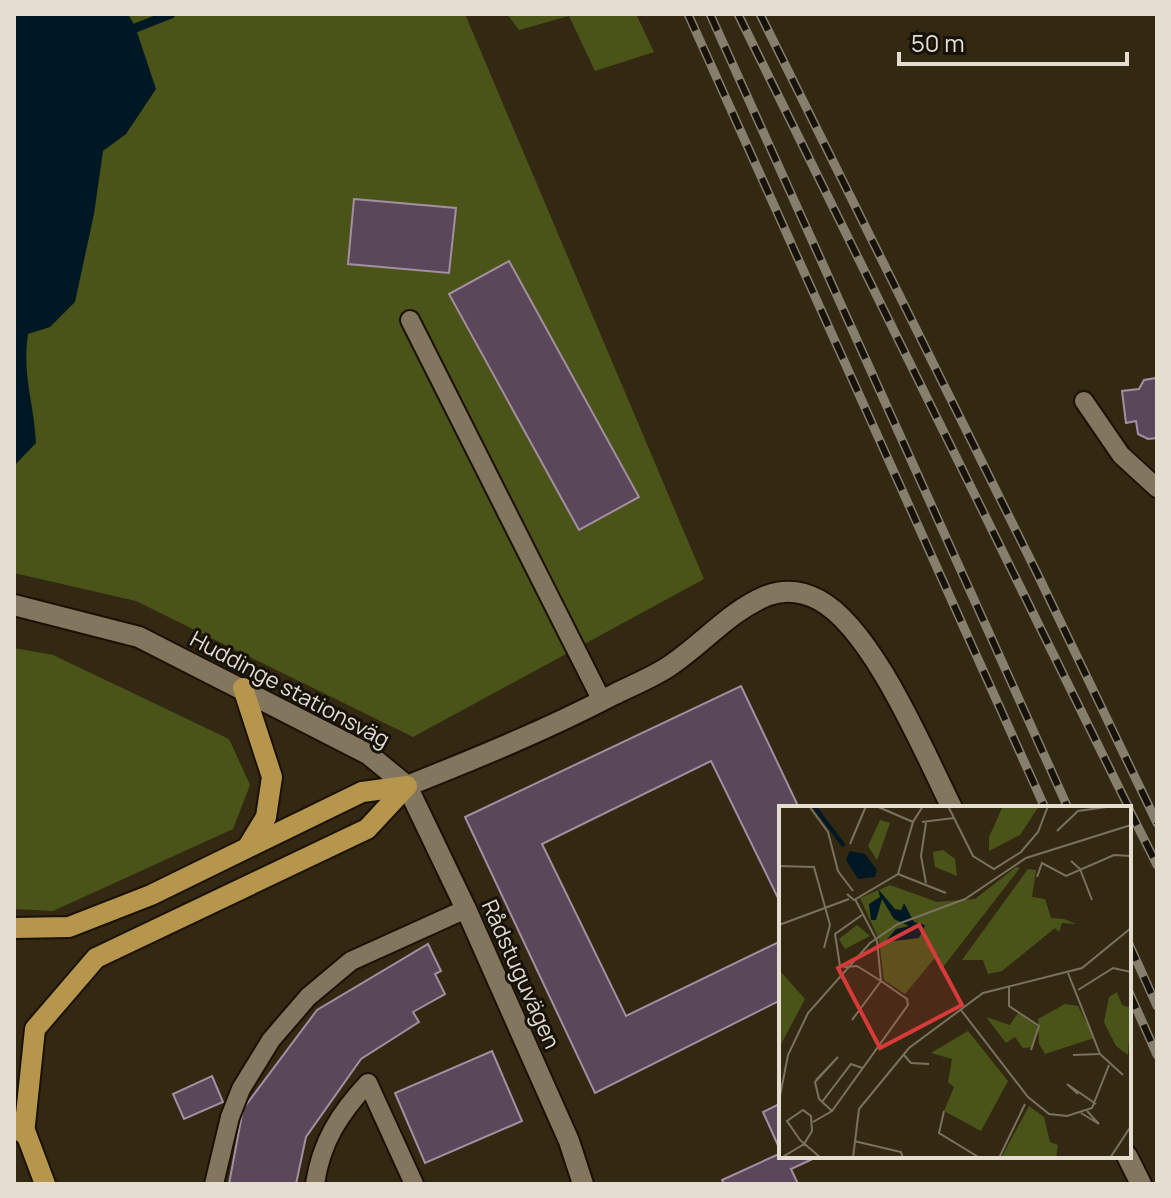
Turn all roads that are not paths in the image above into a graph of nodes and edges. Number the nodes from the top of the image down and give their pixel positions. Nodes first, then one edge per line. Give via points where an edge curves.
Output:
1 (410, 320) dead end
2 (1084, 401) dead end
3 (1157, 488) edge
4 (14, 605) edge
5 (243, 688) junction
6 (602, 701) junction
7 (407, 786) junction
8 (951, 806) edge
9 (249, 845) junction
10 (466, 909) junction
11 (14, 928) edge
12 (14, 1098) edge
13 (24, 1134) junction
14 (1128, 1158) edge
15 (45, 1184) edge
16 (214, 1184) edge
17 (315, 1184) edge
18 (414, 1184) edge
19 (583, 1184) edge
20 (1141, 1184) edge

1 - 6 lane
2 - 3 lane via 1121,455
4 - 5 street, Huddinge stationsväg via 139,637
5 - 7 street, Huddinge stationsväg via 368,754
5 - 9 main road via 272,777 266,817
6 - 7 street
6 - 8 street via 668,666 733,614 768,595 793,590 820,600 846,621 885,675
7 - 9 main road via 362,792
7 - 10 street, Rådstuguvägen
7 - 13 main road via 367,829 96,958 35,1029
9 - 11 main road via 151,895 69,927
10 - 16 lane via 351,961 308,997 271,1040 241,1089
10 - 19 street, Rådstuguvägen
12 - 13 main road
13 - 15 main road
14 - 20 street
17 - 18 lane via 327,1138 368,1083

